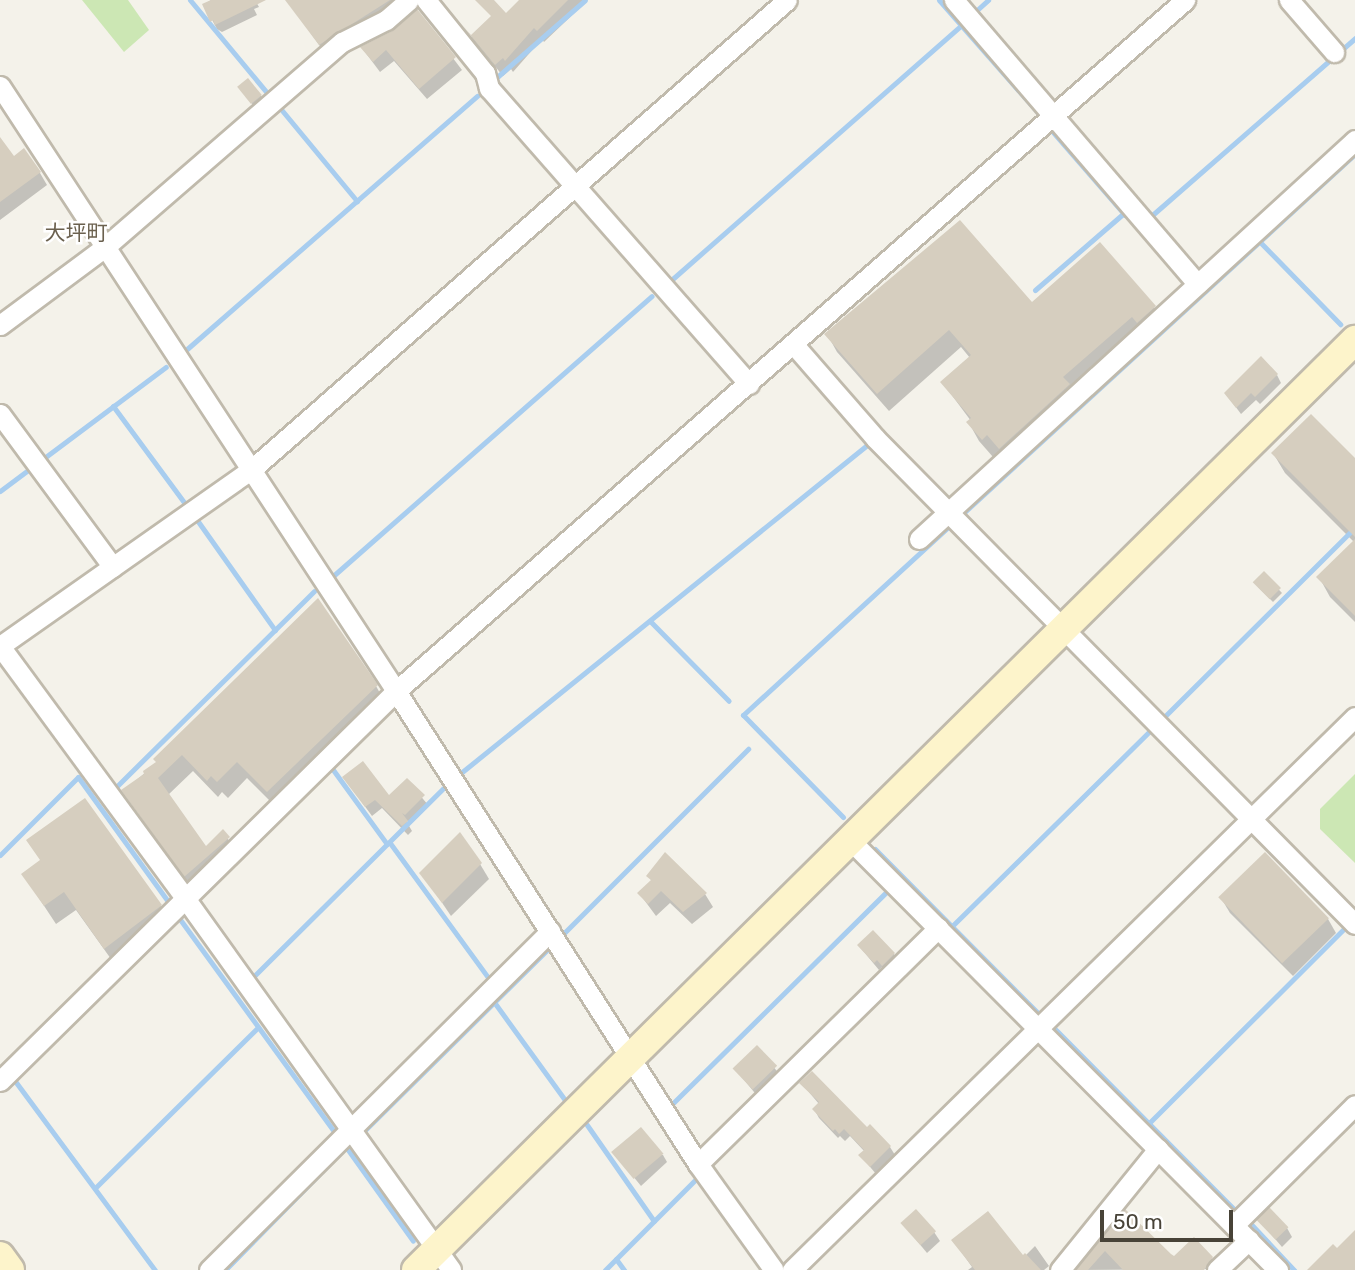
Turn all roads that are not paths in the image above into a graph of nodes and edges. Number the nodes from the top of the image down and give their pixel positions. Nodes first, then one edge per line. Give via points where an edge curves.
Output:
1 (409, 0) edge
2 (426, 0) edge
3 (787, 0) edge
4 (954, 0) edge
5 (1185, 0) edge
6 (1289, 0) edge
7 (1334, 52) dead end
8 (0, 86) edge
9 (1055, 115) junction
10 (1355, 139) edge
11 (575, 185) junction
12 (105, 247) junction
13 (1198, 284) junction
14 (0, 325) edge
15 (794, 345) junction
16 (1353, 347) edge
17 (749, 384) junction
18 (0, 414) edge
19 (252, 469) junction
20 (954, 517) junction
21 (919, 539) dead end
22 (113, 566) junction
23 (1063, 629) junction
24 (0, 646) edge
25 (396, 691) junction
26 (1355, 717) edge
27 (1251, 819) junction
28 (850, 840) junction
29 (185, 898) junction
30 (1355, 924) edge
31 (938, 928) junction
32 (550, 931) junction
33 (1038, 1029) junction
34 (631, 1058) junction
35 (0, 1081) edge
36 (1355, 1105) edge
37 (351, 1130) junction
38 (1158, 1149) junction
39 (698, 1164) junction
40 (1234, 1225) junction
41 (1249, 1240) junction
42 (0, 1256) edge
43 (444, 1260) edge
44 (10, 1270) edge
45 (209, 1270) edge
46 (416, 1270) edge
47 (774, 1270) edge
48 (792, 1270) edge
49 (1060, 1270) edge
50 (1217, 1270) edge
51 (1278, 1270) edge

1 - 12 street via 386,20 342,42
2 - 11 street via 485,73 489,88
3 - 11 street
4 - 9 street
5 - 9 street
6 - 7 street
8 - 12 street
9 - 13 street
9 - 15 street
10 - 13 street
11 - 17 street
11 - 19 street
12 - 14 street
12 - 19 street
13 - 20 street
15 - 17 street
15 - 20 street via 875,438
16 - 23 street
17 - 25 street
18 - 22 street
19 - 22 street
19 - 25 street
20 - 21 street
20 - 23 street
22 - 24 street
23 - 27 street
23 - 28 street
24 - 29 street
25 - 29 street
25 - 32 street
26 - 27 street
27 - 30 street
27 - 33 street
28 - 31 street
28 - 34 street
29 - 35 street
29 - 37 street
31 - 33 street
31 - 39 street
32 - 34 street
32 - 37 street
33 - 38 street
33 - 48 street
34 - 39 street
34 - 43 street
36 - 40 street
37 - 43 street
37 - 45 street
38 - 40 street
38 - 49 street
39 - 47 street
40 - 41 street
41 - 50 street
41 - 51 street
42 - 44 street
43 - 46 street

